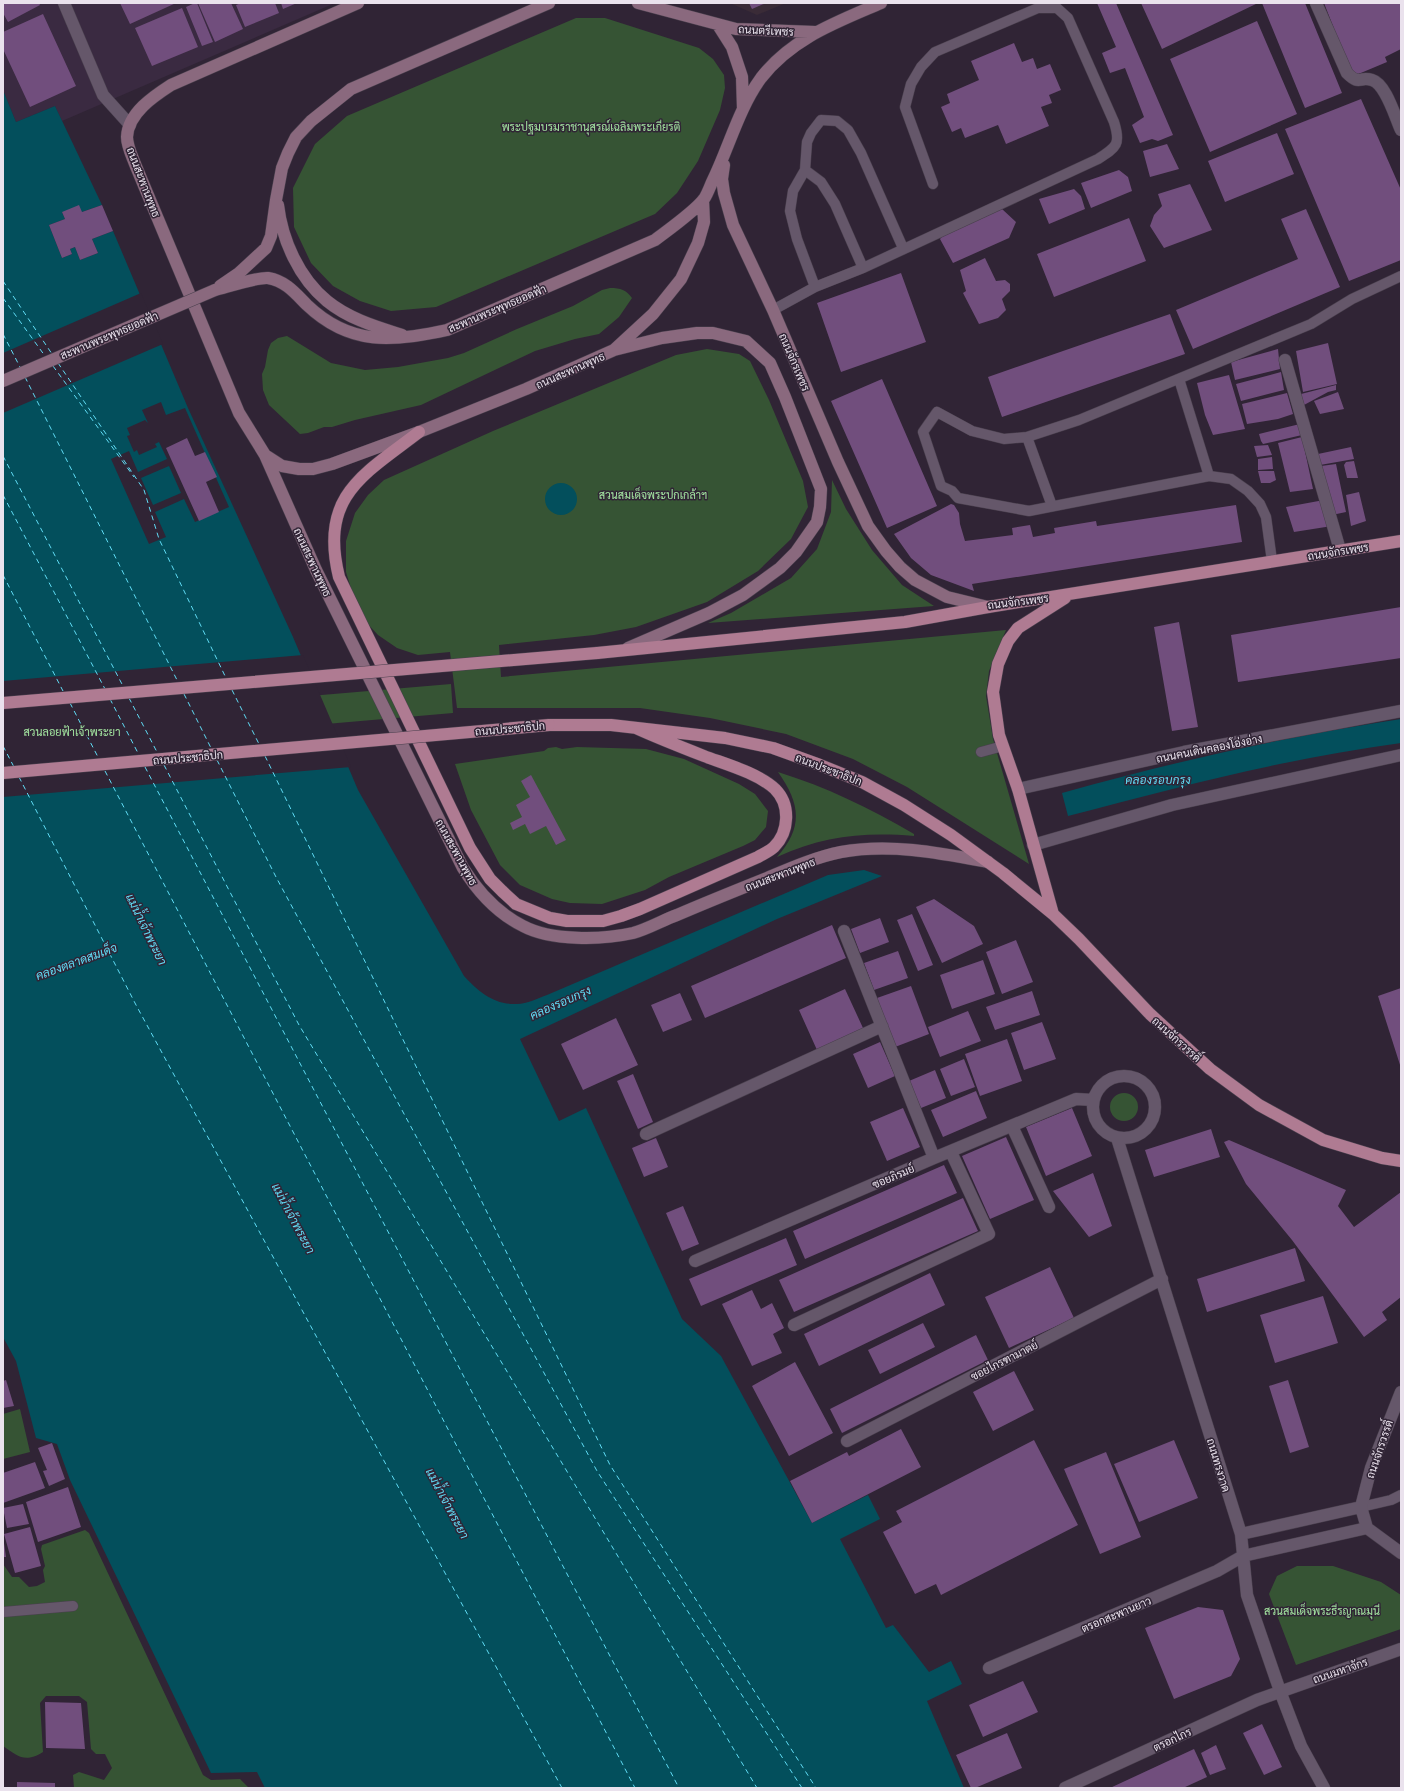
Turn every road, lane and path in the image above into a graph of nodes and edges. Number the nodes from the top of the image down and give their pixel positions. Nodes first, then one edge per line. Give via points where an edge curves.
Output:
1 (64, 3) edge
2 (358, 3) edge
3 (528, 3) edge
4 (550, 3) edge
5 (638, 3) edge
6 (881, 3) edge
7 (1316, 3) edge
8 (501, 23) junction
9 (718, 25) junction
10 (815, 32) junction
11 (743, 110) junction
12 (130, 125) junction
13 (1401, 130) edge
14 (724, 157) junction
15 (805, 170) junction
16 (933, 184) dead end
17 (277, 191) junction
18 (703, 200) junction
19 (903, 248) junction
20 (863, 268) junction
21 (1401, 276) edge
22 (815, 287) junction
23 (215, 290) junction
24 (773, 310) junction
25 (411, 338) junction
26 (614, 350) junction
27 (1284, 360) dead end
28 (1179, 379) junction
29 (3, 381) edge
30 (419, 432) junction
31 (1027, 437) junction
32 (265, 456) junction
33 (1209, 476) junction
34 (1052, 506) junction
35 (1401, 541) edge
36 (1340, 550) junction
37 (1272, 561) junction
38 (1069, 595) junction
39 (988, 607) junction
40 (621, 651) junction
41 (3, 703) edge
42 (1401, 711) edge
43 (636, 728) junction
44 (1003, 746) junction
45 (981, 752) dead end
46 (1401, 755) edge
47 (3, 773) edge
48 (1019, 793) junction
49 (1031, 839) junction
50 (988, 862) junction
51 (1053, 914) junction
52 (844, 931) dead end
53 (882, 1026) junction
54 (1093, 1100) junction
55 (1012, 1126) junction
56 (646, 1134) dead end
57 (1117, 1138) junction
58 (950, 1152) junction
59 (934, 1158) junction
60 (1401, 1160) edge
61 (1049, 1206) dead end
62 (695, 1261) dead end
63 (1162, 1279) junction
64 (794, 1325) dead end
65 (1401, 1392) edge
66 (847, 1441) dead end
67 (1401, 1495) edge
68 (1362, 1507) junction
69 (1367, 1528) junction
70 (1240, 1534) junction
71 (1401, 1554) edge
72 (1243, 1556) junction
73 (73, 1606) dead end
74 (3, 1612) edge
75 (1401, 1649) edge
76 (988, 1668) dead end
77 (1280, 1691) junction
78 (1065, 1788) edge
79 (1324, 1788) edge

1 - 12 street via 104,95
2 - 12 street, ถนนสะพานพุทธ via 171,85 144,104
3 - 8 street
4 - 8 street
5 - 9 street
6 - 10 street, ถนนตรีเพชร
7 - 13 street via 1346,73 1354,80 1370,79 1378,82 1385,91
8 - 17 street, สะพานพระพุทธยอดฟ้า via 351,89 310,121 296,137 282,168
9 - 10 street, ถนนตรีเพชร via 757,30
9 - 11 street, ถนนจักรเพชร via 732,47 742,77
10 - 11 street, ถนนตรีเพชร via 785,53 761,78
11 - 14 street, ถนนจักรเพชร
12 - 32 street, ถนนสะพานพุทธ via 127,136 134,164 240,413
14 - 18 street, ถนนจักรเพชร
14 - 24 street, ถนนจักรเพชร via 722,180 728,210
15 - 19 lane via 807,142 811,133 821,120 837,121 848,130 860,153
15 - 20 lane via 821,182 835,204
15 - 22 lane via 793,191 790,211 797,239
16 - 19 lane via 905,108 911,84 920,67 935,52 1038,8 1057,8 1068,18 1114,122 1118,135 1114,148 1098,159
17 - 23 street, สะพานพระพุทธยอดฟ้า via 271,236 266,248 239,273
17 - 25 street via 283,227 291,251 301,270 318,292 328,302 352,317
18 - 25 street, สะพานพระพุทธยอดฟ้า via 676,225 654,240 446,330
18 - 26 street, ถนนสะพานพุทธ via 704,222 698,243 681,278 653,314
19 - 20 lane
20 - 22 lane
21 - 28 lane via 1352,299 1311,324
22 - 24 lane
23 - 25 street, สะพานพระพุทธยอดฟ้า via 267,278 286,285 334,325 361,336 383,339
23 - 29 street, สะพานพระพุทธยอดฟ้า, bridge
24 - 39 street, ถนนจักรเพชร via 868,526 886,551 915,580 947,597
26 - 30 street, ถนนสะพานพุทธ
26 - 40 street via 662,338 697,333 713,333 746,341 770,363 821,489 818,522 796,552 780,568 743,595 709,613
27 - 36 street
28 - 31 lane via 1079,420
28 - 33 lane
30 - 32 street, ถนนสะพานพุทธ via 313,469 282,466
30 - 43 main road via 358,480 345,496 335,526 335,561 339,577 470,848 490,879 516,904 550,918 567,921 603,921 647,906 758,857 774,847 783,833 787,813 775,789 735,768
31 - 34 lane
31 - 34 lane via 1004,439 972,432 937,412 923,432 941,486 952,491 958,498 1029,511
32 - 50 street, ถนนสะพานพุทธ via 316,570 463,868 474,886 489,902 524,927 561,936 583,938 633,933 802,864 841,852 895,849
33 - 34 lane
33 - 37 lane via 1231,479 1248,491 1260,504 1266,517
35 - 36 main road, ถนนจักรเพชร
36 - 37 main road, ถนนจักรเพชร
37 - 38 main road, ถนนจักรเพชร
38 - 39 main road, ถนนจักรเพชร
38 - 44 main road via 1018,628 1008,641 998,664 993,692
39 - 40 main road via 905,622
40 - 41 main road, bridge
42 - 48 street, ถนนคนเดินคลองโอ่งอ่าง via 1184,752
43 - 47 main road, ถนนประชาธิปก, bridge via 611,725 549,725
43 - 50 main road, ถนนประชาธิปก via 725,738 773,748 820,764 862,782 904,805
44 - 45 lane
44 - 48 main road
46 - 49 street
48 - 49 main road
49 - 51 main road
50 - 51 main road, ถนนจักรวรรดิ์
51 - 60 main road, ถนนจักรวรรดิ์ via 1150,1014 1210,1069 1259,1105 1323,1140 1382,1158
52 - 53 street
53 - 56 street
53 - 59 street
54 - 55 street, ซอยภิรมย์ via 1076,1099
54 - 57 street via 1092,1110 1100,1128
54 - 57 street via 1104,1082 1124,1076 1143,1083 1150,1091 1155,1111 1149,1125 1138,1136
55 - 58 street, ซอยภิรมย์
55 - 61 street
57 - 63 street, ถนนทรงวาด
58 - 59 street, ซอยภิรมย์
58 - 64 street via 989,1234
59 - 62 street, ซอยภิรมย์
63 - 66 street, ซอยไกรฑามาตย์
63 - 70 street, ถนนทรงวาด
65 - 68 street, ถนนจักรวรรดิ์ via 1371,1468
67 - 68 lane
68 - 69 street
68 - 70 street
69 - 71 street
69 - 72 street, ตรอกสะพานยาว
70 - 72 street, ถนนทรงวาด
72 - 76 street, ตรอกสะพานยาว via 1217,1571
72 - 77 street, ถนนทรงวาด via 1247,1595
73 - 74 lane
75 - 77 street, ถนนมหาจักร
77 - 78 street, ตรอกไกร
77 - 79 street, ถนนทรงวาด via 1301,1746

